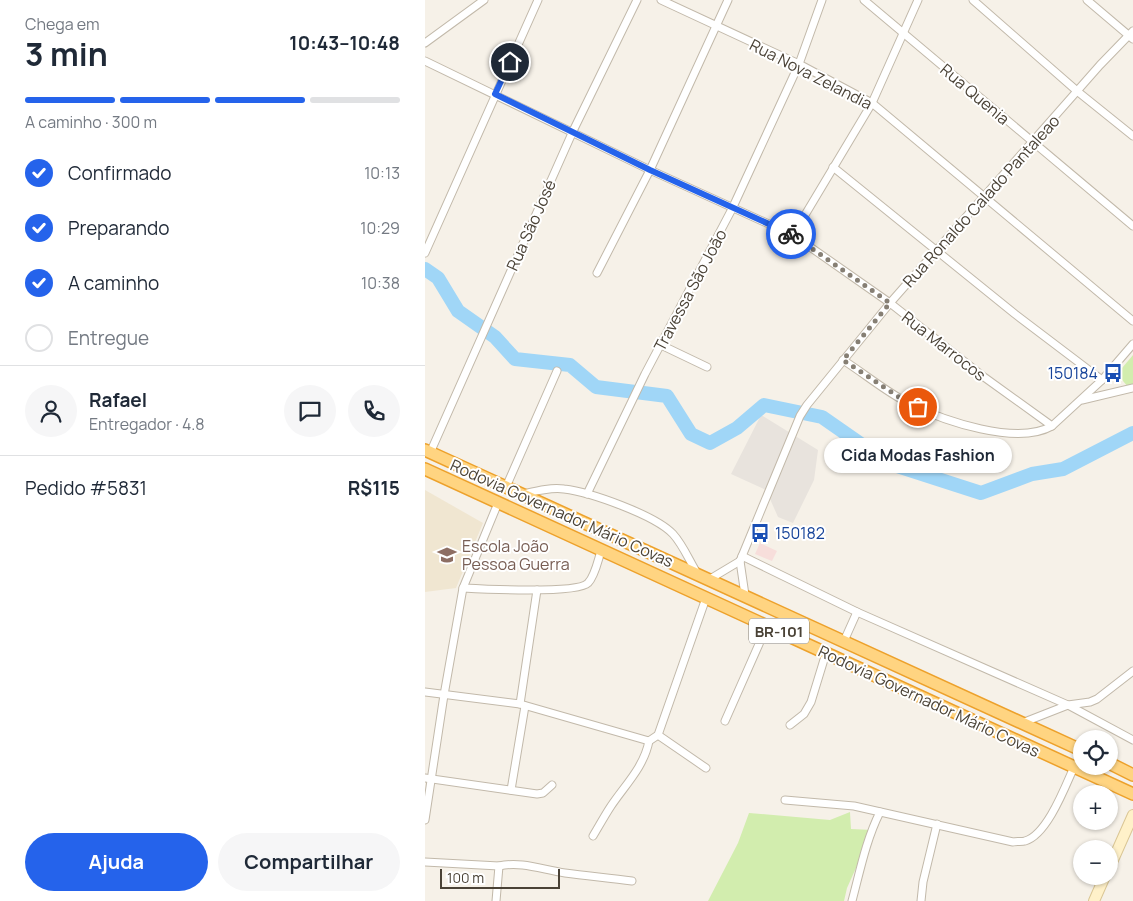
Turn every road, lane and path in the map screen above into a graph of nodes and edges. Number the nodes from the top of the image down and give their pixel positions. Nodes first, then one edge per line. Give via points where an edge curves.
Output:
1 (538, 0) edge
2 (637, 0) edge
3 (661, 0) edge
4 (729, 0) edge
5 (822, 0) edge
6 (864, 0) edge
7 (918, 0) edge
8 (973, 0) edge
9 (1087, 0) edge
10 (480, 1) edge
11 (715, 26) junction
12 (903, 32) junction
13 (1132, 35) edge
14 (425, 43) edge
15 (425, 61) edge
16 (799, 64) junction
17 (1077, 91) junction
18 (495, 94) junction
19 (871, 103) junction
20 (573, 131) junction
21 (1133, 136) edge
22 (1033, 143) junction
23 (833, 167) junction
24 (650, 170) junction
25 (985, 196) junction
26 (733, 209) junction
27 (1133, 226) edge
28 (793, 234) junction
29 (936, 251) junction
30 (425, 253) edge
31 (597, 273) dead end
32 (890, 303) junction
33 (1133, 321) edge
34 (1133, 344) edge
35 (661, 345) junction
36 (843, 360) junction
37 (707, 367) dead end
38 (557, 371) dead end
39 (1102, 380) junction
40 (1133, 388) edge
41 (1080, 400) junction
42 (1052, 426) junction
43 (427, 452) edge
44 (425, 469) edge
45 (507, 487) junction
46 (522, 494) junction
47 (587, 494) junction
48 (499, 504) junction
49 (601, 551) junction
50 (741, 558) junction
51 (697, 573) junction
52 (710, 579) junction
53 (463, 588) junction
54 (537, 590) junction
55 (745, 595) junction
56 (706, 598) junction
57 (857, 612) junction
58 (767, 626) junction
59 (844, 641) junction
60 (826, 653) junction
61 (1133, 671) edge
62 (425, 692) edge
63 (444, 695) junction
64 (523, 705) junction
65 (1067, 705) junction
66 (725, 721) dead end
67 (1022, 723) junction
68 (790, 725) dead end
69 (658, 735) junction
70 (1133, 740) edge
71 (649, 741) junction
72 (1073, 746) edge
73 (1073, 767) edge
74 (706, 768) dead end
75 (1118, 768) edge
76 (1073, 769) edge
77 (1091, 775) edge
78 (1133, 775) edge
79 (428, 779) edge
80 (552, 785) dead end
81 (511, 790) junction
82 (1133, 794) edge
83 (785, 800) dead end
84 (880, 812) junction
85 (1133, 815) edge
86 (425, 820) edge
87 (937, 824) junction
88 (593, 836) dead end
89 (1118, 849) edge
90 (425, 862) edge
91 (499, 866) junction
92 (632, 881) dead end
93 (1101, 885) edge
94 (495, 901) edge
95 (852, 901) edge
96 (921, 901) edge
97 (1094, 901) edge

1 - 18 street
2 - 20 street, Rua São José
3 - 11 street, Rua Nova Zelandia
4 - 11 street
5 - 16 street, Travessa São João
6 - 12 street, Rua Quenia
7 - 12 street
8 - 17 street
9 - 13 street
10 - 14 street
11 - 16 street, Rua Nova Zelandia
11 - 24 street
12 - 19 street
12 - 22 street, Rua Quenia
13 - 17 street, Rua Ronaldo Calado Pantaleao
15 - 18 street, Rua Marrocos
16 - 19 street, Rua Nova Zelandia
16 - 26 street, Travessa São João
17 - 21 street
17 - 22 street, Rua Ronaldo Calado Pantaleao
18 - 20 street, Rua Marrocos
18 - 30 street
19 - 23 street
19 - 25 street, Rua Nova Zelandia
20 - 24 street, Rua Marrocos
20 - 43 street, Rua São José via 473,357
22 - 25 street, Rua Ronaldo Calado Pantaleao
22 - 27 street, Rua Quenia
23 - 28 street
23 - 29 street
24 - 26 street, Rua Marrocos
24 - 31 street
25 - 29 street, Rua Ronaldo Calado Pantaleao
25 - 33 street, Rua Nova Zelandia
26 - 28 street, Rua Marrocos
26 - 35 street, Travessa São João
28 - 32 street, Rua Marrocos
29 - 32 street, Rua Ronaldo Calado Pantaleao
29 - 39 street
32 - 36 street, Rua Ronaldo Calado Pantaleao
32 - 42 street, Rua Marrocos
34 - 39 street
35 - 37 street
35 - 47 street, Travessa São João
36 - 42 street via 908,403 975,428 1036,433
36 - 50 street, Rua Ronaldo Calado Pantaleao via 800,416
38 - 45 street
39 - 41 street
40 - 41 street
41 - 42 street
43 - 45 highway, Rodovia Governador Mário Covas / BR-101
44 - 48 highway, Rodovia Governador Mário Covas / BR-101
45 - 46 highway, Rodovia Governador Mário Covas / BR-101
46 - 47 street via 551,489
46 - 51 highway, Rodovia Governador Mário Covas / BR-101
47 - 51 street via 617,504 664,527 679,542
48 - 49 highway, Rodovia Governador Mário Covas / BR-101
48 - 53 street
49 - 54 street via 587,584
49 - 56 highway, Rodovia Governador Mário Covas / BR-101
50 - 52 street
50 - 55 street
50 - 57 street
51 - 52 highway, Rodovia Governador Mário Covas / BR-101
52 - 55 highway, Rodovia Governador Mário Covas / BR-101
53 - 54 street
53 - 63 street
54 - 64 street
55 - 59 highway, Rodovia Governador Mário Covas / BR-101
56 - 58 highway, Rodovia Governador Mário Covas / BR-101
56 - 69 street
57 - 59 street
57 - 65 street
58 - 60 highway, Rodovia Governador Mário Covas / BR-101
58 - 66 street
59 - 67 highway, Rodovia Governador Mário Covas / BR-101
60 - 68 street via 811,702 804,714
60 - 73 highway, Rodovia Governador Mário Covas / BR-101
61 - 65 street via 1097,699
62 - 63 street
63 - 64 street
63 - 79 street
64 - 71 street
64 - 81 street
65 - 67 street
65 - 70 street
67 - 72 highway, Rodovia Governador Mário Covas / BR-101
69 - 71 street
69 - 74 street
71 - 88 street via 639,768
75 - 78 highway
76 - 87 street via 1045,824 1025,841 1013,842
77 - 82 highway, Rodovia Governador Mário Covas / BR-101
79 - 81 street
79 - 86 street
80 - 81 street via 537,794
83 - 84 street via 854,806
84 - 87 street
84 - 95 street via 864,853
85 - 89 main road
87 - 96 street
90 - 91 street
91 - 92 street via 520,864
91 - 94 street
93 - 97 main road

